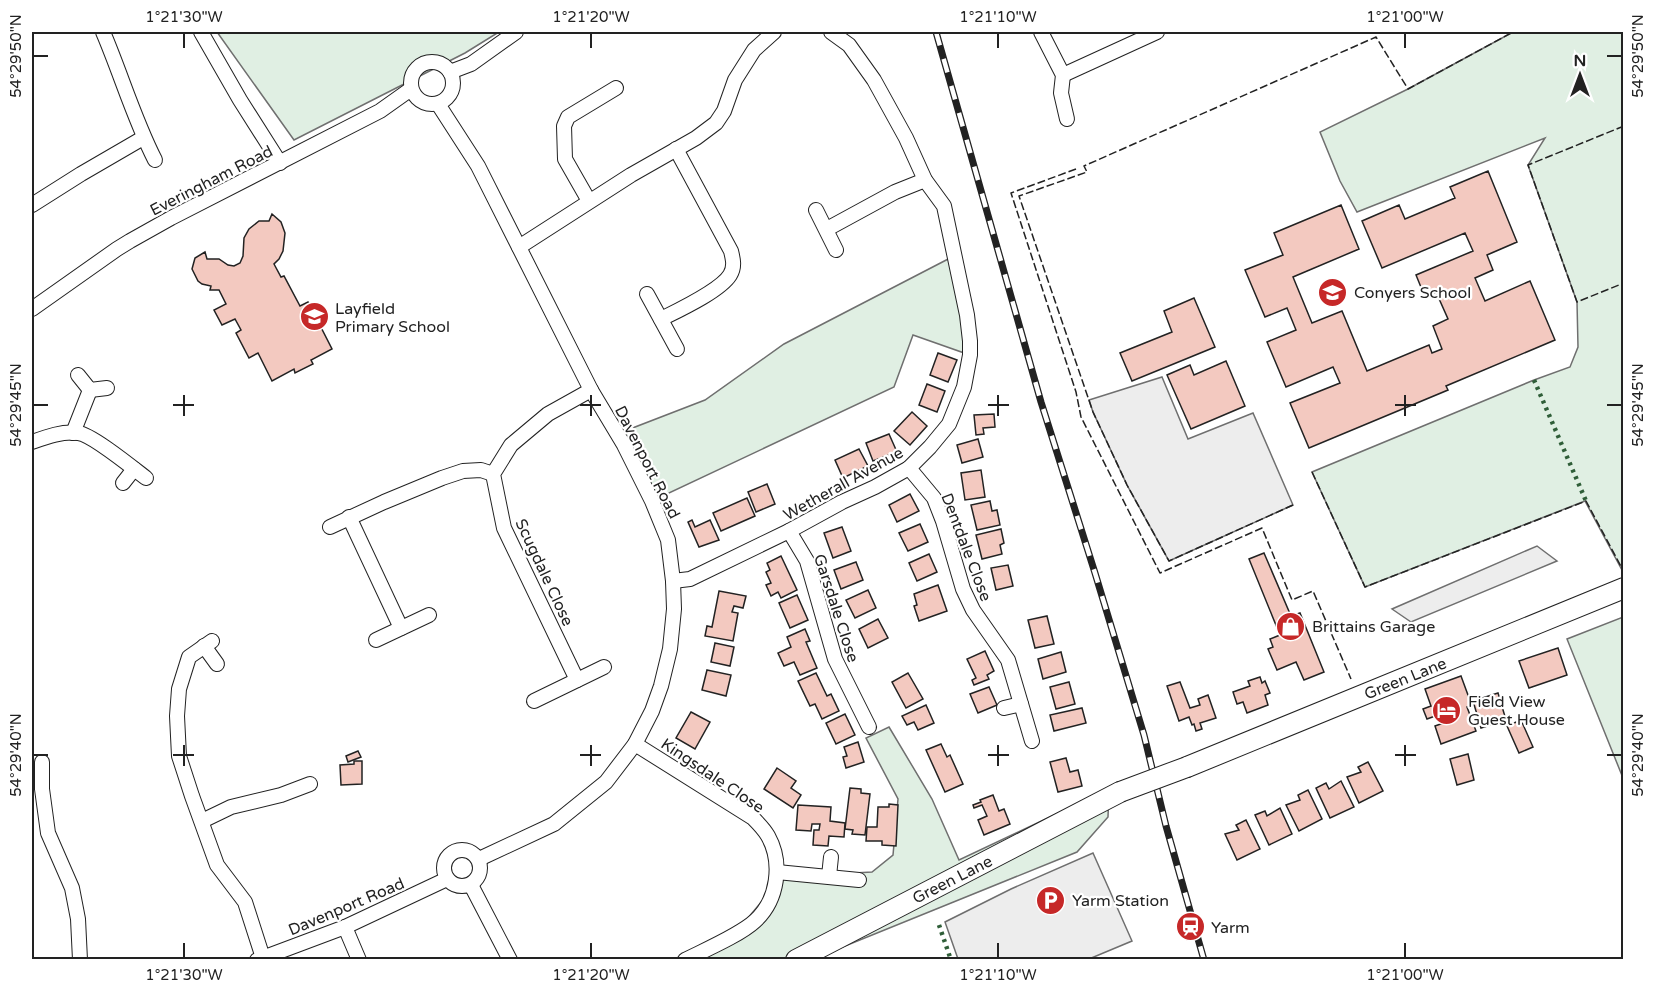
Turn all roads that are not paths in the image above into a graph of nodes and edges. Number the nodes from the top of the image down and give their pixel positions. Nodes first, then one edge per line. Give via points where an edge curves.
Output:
1 (103, 32) edge
2 (201, 32) edge
3 (516, 32) edge
4 (774, 32) edge
5 (831, 32) edge
6 (1041, 32) edge
7 (1157, 32) edge
8 (450, 72) junction
9 (1063, 75) junction
10 (616, 88) dead end
11 (411, 89) junction
12 (438, 104) junction
13 (1067, 119) dead end
14 (143, 138) junction
15 (676, 149) junction
16 (154, 160) dead end
17 (280, 163) junction
18 (925, 180) junction
19 (589, 201) junction
20 (32, 206) edge
21 (816, 210) dead end
22 (827, 230) junction
23 (519, 247) junction
24 (836, 250) dead end
25 (647, 294) dead end
26 (32, 309) edge
27 (661, 319) junction
28 (678, 349) dead end
29 (78, 375) dead end
30 (107, 388) dead end
31 (90, 390) junction
32 (591, 390) junction
33 (73, 433) junction
34 (32, 442) edge
35 (134, 468) junction
36 (909, 468) junction
37 (493, 474) junction
38 (146, 478) dead end
39 (123, 483) dead end
40 (349, 517) junction
41 (330, 527) dead end
42 (789, 531) junction
43 (673, 581) junction
44 (1623, 588) edge
45 (429, 615) dead end
46 (401, 628) junction
47 (376, 640) dead end
48 (217, 664) dead end
49 (604, 667) dead end
50 (577, 680) junction
51 (534, 701) dead end
52 (1022, 704) junction
53 (1004, 708) dead end
54 (869, 727) dead end
55 (1032, 741) dead end
56 (635, 744) junction
57 (42, 762) dead end
58 (310, 784) dead end
59 (37, 789) edge
60 (202, 821) junction
61 (831, 857) dead end
62 (479, 859) junction
63 (777, 872) junction
64 (829, 876) junction
65 (447, 879) junction
66 (859, 880) dead end
67 (471, 885) junction
68 (345, 927) junction
69 (260, 959) edge
70 (80, 960) edge
71 (359, 960) edge
72 (510, 960) edge
73 (685, 960) edge
74 (796, 960) edge

1 - 14 street
2 - 17 street
3 - 8 street via 471,64
4 - 15 street via 754,50 735,80 717,123
5 - 18 street, Wetherall Avenue via 849,45 874,80
6 - 9 street
7 - 9 street
8 - 11 street via 441,63 420,65 412,73
8 - 12 street via 452,90
9 - 13 street via 1061,93
10 - 19 street via 568,117 564,126 566,159
11 - 12 street via 421,102
11 - 17 street, Everingham Road via 380,111
12 - 23 street, Davenport Road via 478,166
14 - 16 street
14 - 20 street
15 - 19 street
15 - 27 street via 731,251 734,264 730,275 718,286
17 - 26 street, Everingham Road via 117,249
18 - 22 street
18 - 36 street, Wetherall Avenue via 944,206 967,315 970,355 964,387 949,424
19 - 23 street
21 - 22 street
22 - 24 street
23 - 32 street, Davenport Road
25 - 27 street
27 - 28 street
29 - 31 street
30 - 31 street
31 - 33 street
32 - 37 street via 549,414 511,445
32 - 43 street, Davenport Road via 652,501 668,540
33 - 34 street
33 - 35 street via 80,432
35 - 38 street
35 - 39 street
36 - 42 street, Wetherall Avenue
36 - 52 street, Dentdale Close via 934,498 963,589 1008,660
37 - 40 street via 463,471
37 - 50 street, Scugdale Close via 504,528
40 - 41 street
40 - 46 street
42 - 43 street, Wetherall Avenue via 690,579
42 - 54 street, Garsdale Close via 807,561 835,659
43 - 56 street, Davenport Road via 670,649 652,711
44 - 74 main road, Green Lane, bridge via 1114,795
45 - 46 street
46 - 47 street
48 - 60 street via 208,643 189,657 179,689 179,756
49 - 50 street
50 - 51 street
52 - 53 street
52 - 55 street, Dentdale Close
56 - 62 street, Davenport Road via 606,782 554,824
56 - 63 street, Kingsdale Close via 753,818 768,835 776,855
57 - 59 street
58 - 60 street via 299,795 281,795 231,807
59 - 70 street via 48,833 72,888
60 - 69 street via 217,865 245,903
61 - 64 street
62 - 65 street via 466,850 452,853 445,862
62 - 67 street via 478,879
63 - 64 street
63 - 73 street, Kingsdale Close via 767,908 754,922
64 - 66 street
65 - 67 street via 454,885
65 - 68 street, Davenport Road
67 - 72 street
68 - 69 street, Davenport Road
68 - 71 street

